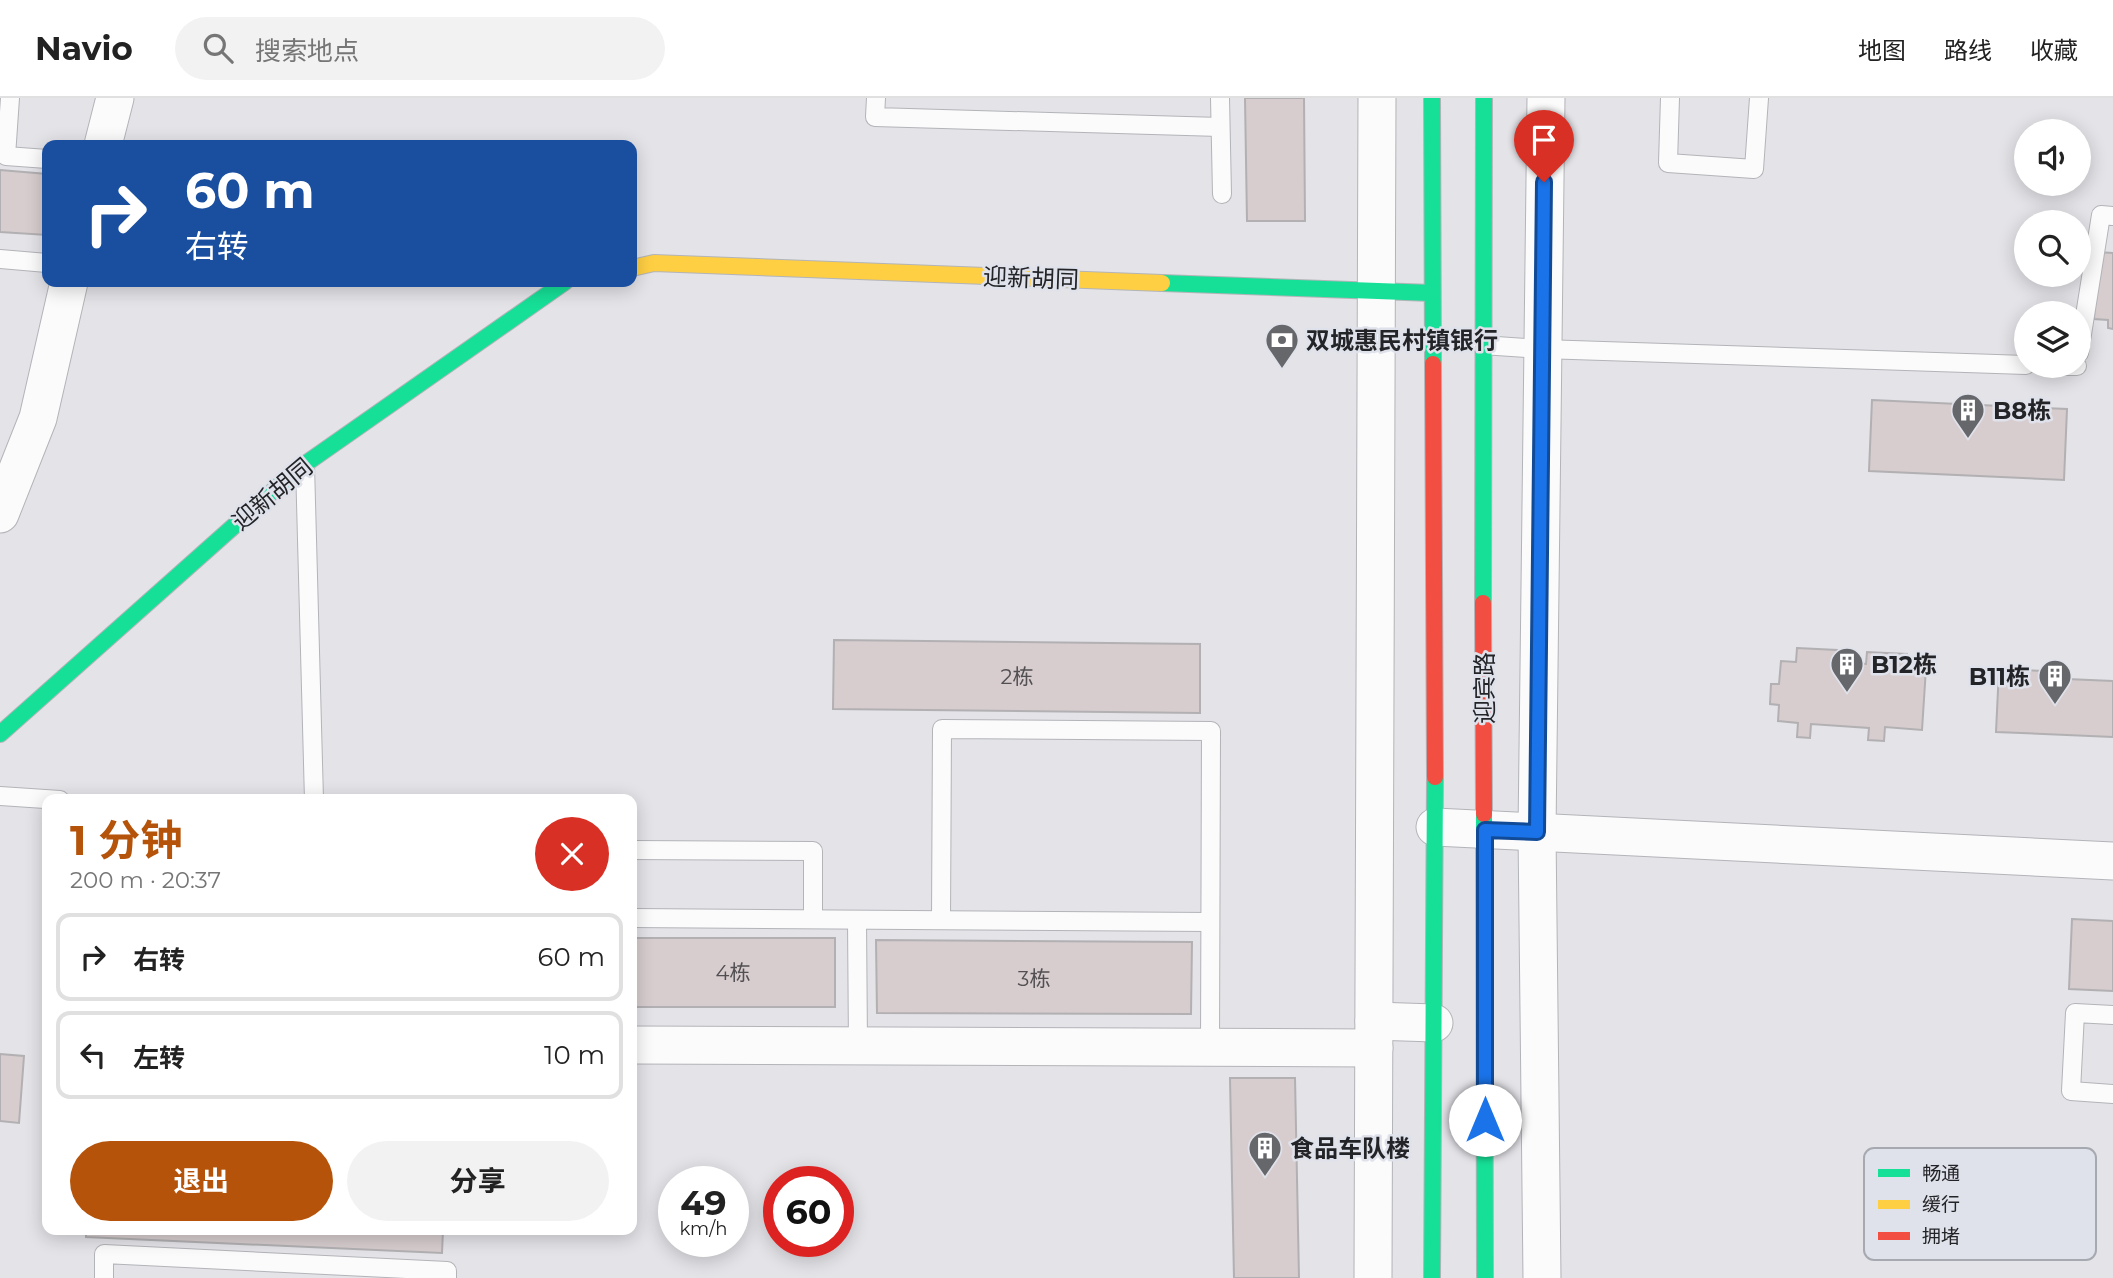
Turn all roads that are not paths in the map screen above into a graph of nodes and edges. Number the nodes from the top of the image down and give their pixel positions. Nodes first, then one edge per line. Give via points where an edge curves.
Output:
1 (10, 98) edge
2 (115, 98) edge
3 (876, 98) edge
4 (1220, 98) edge
5 (1377, 98) edge
6 (1432, 98) edge
7 (1484, 98) edge
8 (1546, 98) edge
9 (1670, 98) edge
10 (1759, 98) edge
11 (1220, 127) junction
12 (104, 140) edge
13 (42, 159) edge
14 (1222, 194) dead end
15 (2113, 216) edge
16 (0, 259) edge
17 (42, 263) edge
18 (637, 267) edge
19 (68, 287) edge
20 (558, 287) edge
21 (1378, 292) junction
22 (1432, 293) junction
23 (2087, 301) edge
24 (1482, 345) junction
25 (1542, 349) junction
26 (2014, 365) edge
27 (305, 465) junction
28 (0, 514) edge
29 (0, 734) edge
30 (314, 794) edge
31 (0, 796) edge
32 (42, 799) edge
33 (1435, 827) junction
34 (1485, 830) junction
35 (1537, 832) junction
36 (637, 850) edge
37 (2113, 861) edge
38 (637, 918) edge
39 (813, 919) junction
40 (857, 920) junction
41 (941, 920) junction
42 (1210, 922) junction
43 (2113, 1015) edge
44 (1434, 1023) junction
45 (1374, 1034) junction
46 (637, 1045) edge
47 (858, 1046) junction
48 (1210, 1047) junction
49 (2113, 1094) edge
50 (104, 1278) edge
51 (447, 1278) edge
52 (1373, 1278) edge
53 (1432, 1278) edge
54 (1485, 1278) edge
55 (1542, 1278) edge

1 - 13 lane via 6,156
2 - 12 street
3 - 11 lane via 875,117
4 - 11 lane
5 - 21 street
6 - 22 main road, 迎宾路
7 - 24 main road, 迎宾路
8 - 25 street
9 - 10 lane via 1668,163 1754,169
11 - 14 lane
15 - 23 lane via 2101,215
16 - 17 lane
18 - 21 main road, 迎新胡同 via 654,263
19 - 28 street via 38,418
20 - 27 main road, 迎新胡同
21 - 22 main road, 迎新胡同
21 - 45 street
22 - 33 main road, 迎宾路
24 - 25 lane
24 - 34 main road, 迎宾路
25 - 26 lane
25 - 35 street
27 - 29 main road, 迎新胡同
27 - 30 lane
31 - 32 lane
33 - 34 street
33 - 44 main road, 迎宾路
34 - 35 street
34 - 54 main road, 迎宾路
35 - 37 street
35 - 55 street
36 - 39 lane via 813,851
38 - 39 lane
39 - 40 lane
40 - 41 lane
40 - 47 lane
41 - 42 lane
41 - 42 lane via 942,729 1197,730 1211,731
42 - 48 lane
43 - 49 lane via 2075,1013 2071,1091
44 - 45 street
44 - 53 main road, 迎宾路
45 - 48 street
45 - 52 street
46 - 47 street
47 - 48 street
50 - 51 lane via 104,1254 447,1271

